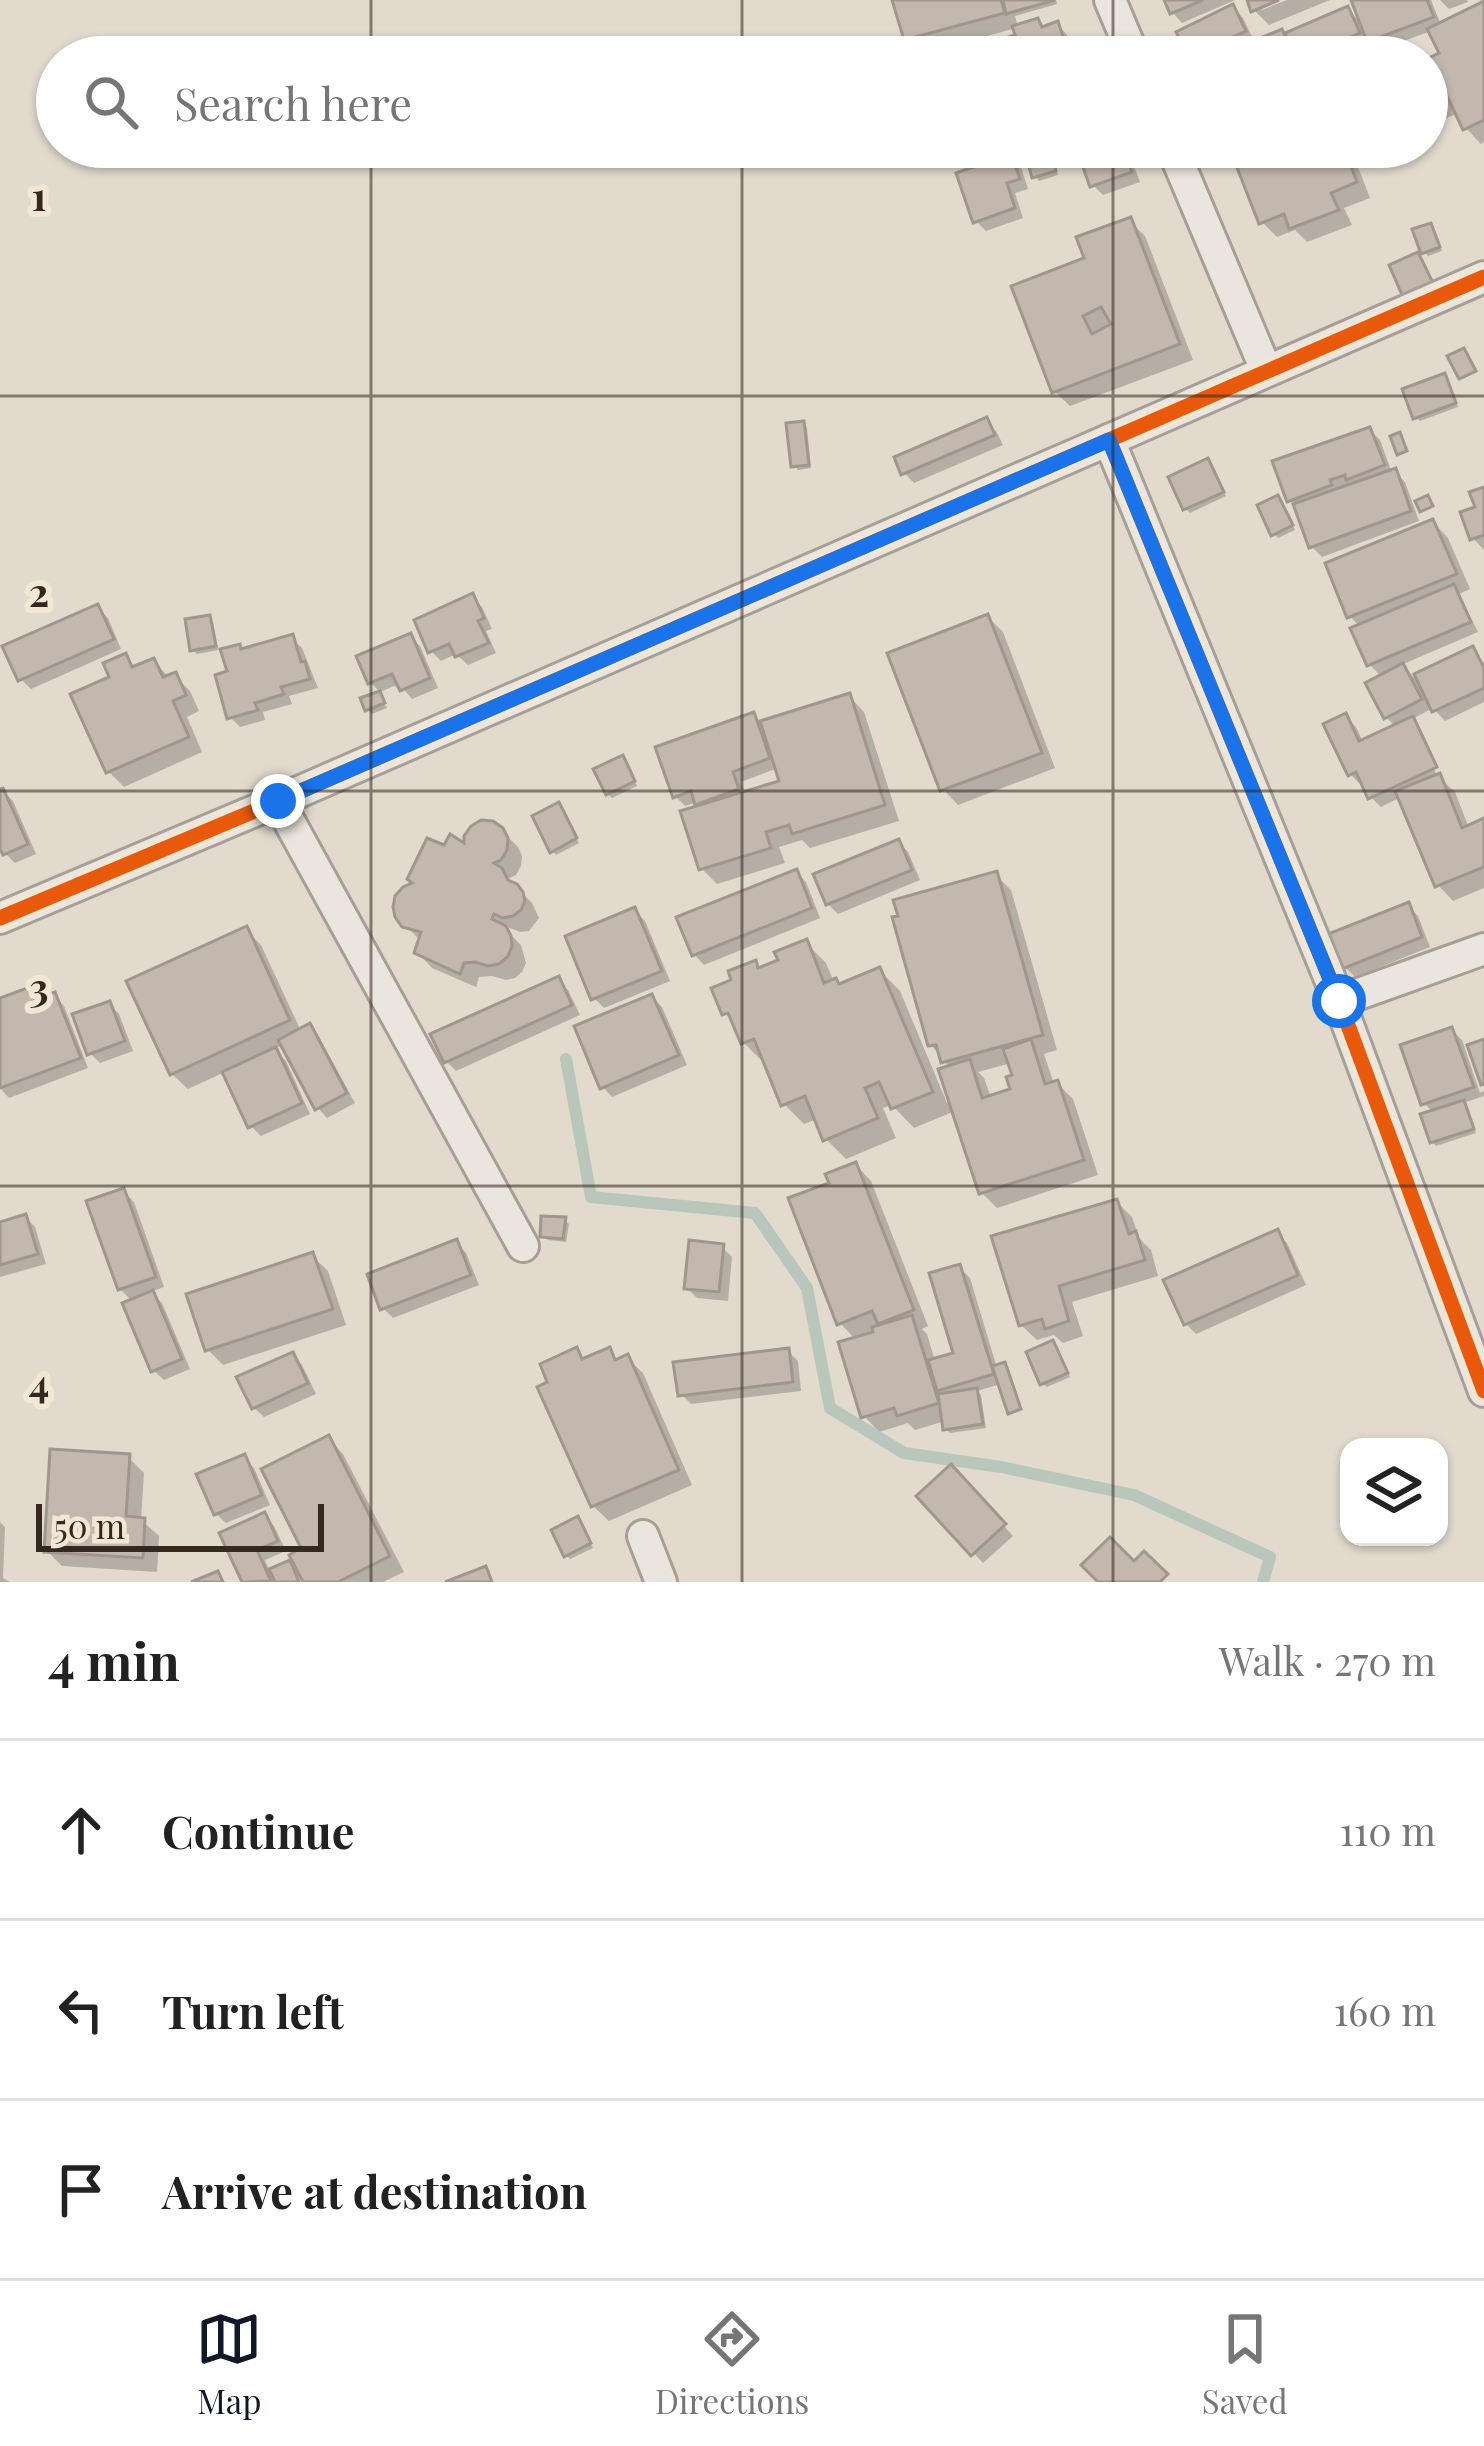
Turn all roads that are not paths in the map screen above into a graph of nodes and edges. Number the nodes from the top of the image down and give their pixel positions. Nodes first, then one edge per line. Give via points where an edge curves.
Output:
1 (1110, 0) edge
2 (1125, 36) edge
3 (1181, 168) edge
4 (1484, 277) edge
5 (1266, 370) junction
6 (1109, 440) junction
7 (278, 801) junction
8 (0, 918) edge
9 (1484, 949) edge
10 (1339, 1001) junction
11 (524, 1246) dead end
12 (1484, 1391) edge
13 (643, 1536) dead end
14 (661, 1582) edge

1 - 2 street
3 - 5 street
4 - 5 street
5 - 6 street
6 - 7 street
6 - 10 street
7 - 8 street
7 - 11 street
9 - 10 street
10 - 12 street
13 - 14 street

